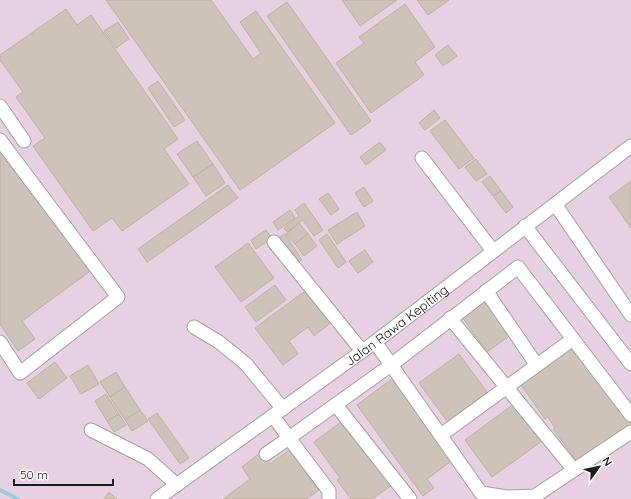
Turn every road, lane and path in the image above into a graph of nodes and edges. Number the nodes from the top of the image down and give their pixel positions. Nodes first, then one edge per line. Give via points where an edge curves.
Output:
1 (0, 106) edge
2 (0, 140) edge
3 (24, 141) dead end
4 (631, 146) edge
5 (422, 158) dead end
6 (555, 204) junction
7 (525, 226) junction
8 (274, 242) dead end
9 (493, 251) junction
10 (486, 291) junction
11 (631, 315) edge
12 (450, 318) junction
13 (194, 327) dead end
14 (573, 339) junction
15 (0, 342) edge
16 (375, 342) junction
17 (362, 351) junction
18 (536, 364) junction
19 (631, 364) edge
20 (391, 365) junction
21 (507, 387) junction
22 (336, 405) junction
23 (278, 412) junction
24 (631, 416) edge
25 (91, 430) dead end
26 (631, 432) edge
27 (441, 435) junction
28 (289, 438) junction
29 (266, 454) dead end
30 (574, 470) junction
31 (177, 485) junction
32 (157, 499) edge
33 (329, 499) edge
34 (410, 499) edge

1 - 3 street
2 - 15 street via 118,297 20,373
4 - 6 street, Jalan Rawa Kepiting
5 - 9 street
6 - 7 street, Jalan Rawa Kepiting
6 - 11 street
7 - 9 street, Jalan Rawa Kepiting
7 - 19 street
8 - 17 street
9 - 16 street, Jalan Rawa Kepiting
10 - 12 street
10 - 14 street via 518,267
10 - 18 street
12 - 20 street
12 - 21 street
13 - 23 street via 219,342 246,364
14 - 18 street
14 - 24 street
16 - 17 street, Jalan Rawa Kepiting
16 - 20 street
17 - 23 street, Jalan Rawa Kepiting
18 - 21 street
20 - 22 street
20 - 27 street
21 - 27 street
21 - 30 street
22 - 28 street
22 - 34 street
23 - 28 street
23 - 31 street, Jalan Rawa Kepiting
25 - 31 street via 148,459
26 - 30 street
27 - 30 street via 481,492 507,497 535,496
28 - 29 street
28 - 33 street via 329,491
31 - 32 street, Jalan Rawa Kepiting

